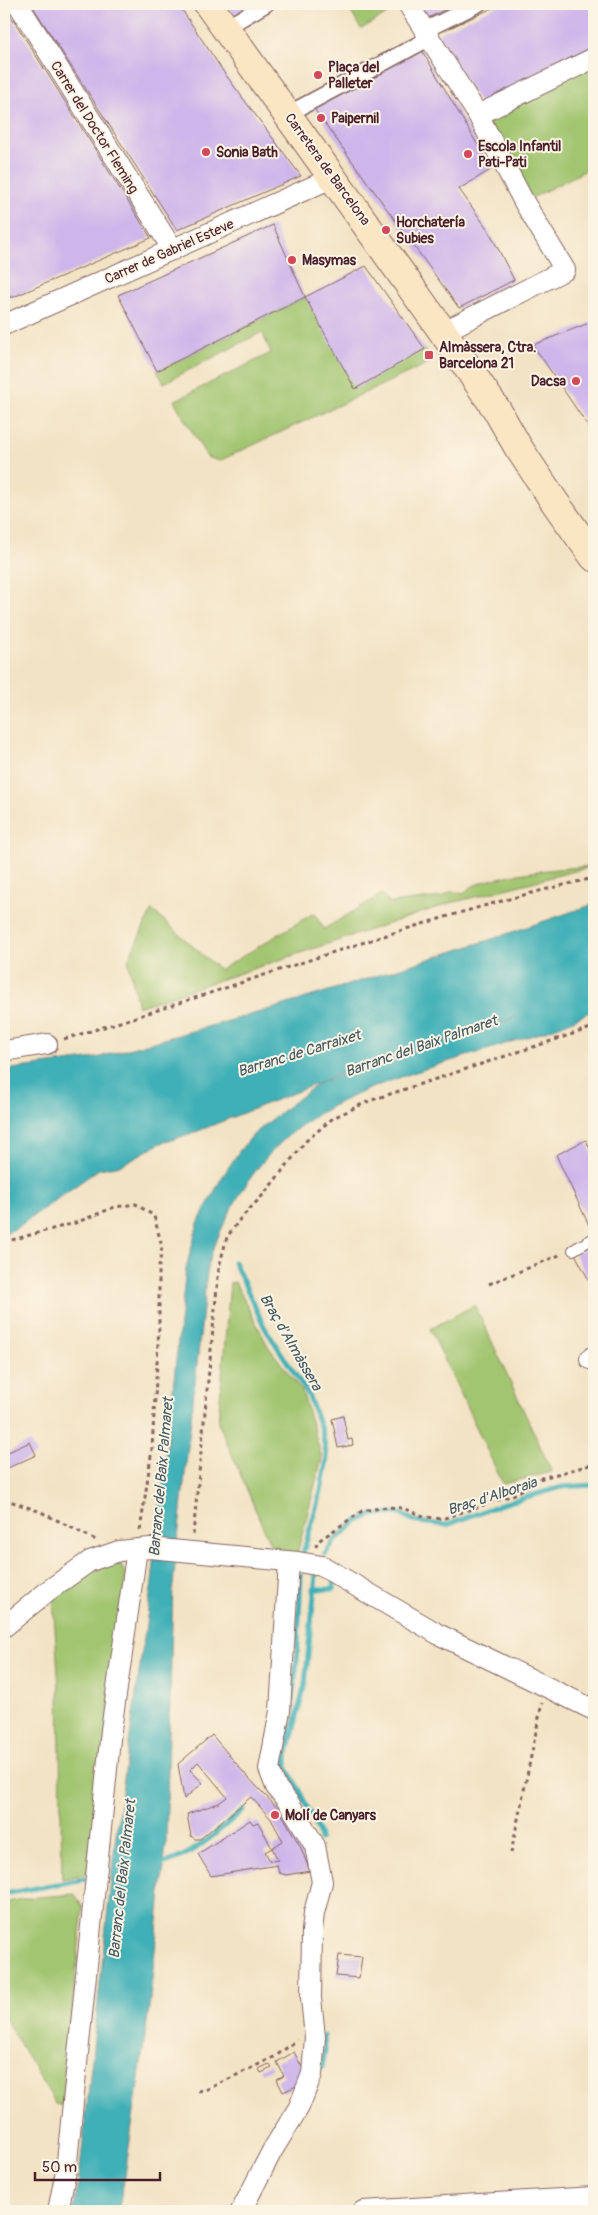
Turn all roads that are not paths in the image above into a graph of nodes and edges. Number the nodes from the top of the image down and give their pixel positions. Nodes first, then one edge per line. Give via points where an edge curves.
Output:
1 (18, 4) edge
2 (208, 4) edge
3 (266, 4) edge
4 (408, 4) edge
5 (478, 4) edge
6 (225, 28) junction
7 (427, 34) junction
8 (594, 58) edge
9 (288, 114) junction
10 (478, 114) junction
11 (334, 177) junction
12 (172, 250) junction
13 (4, 325) edge
14 (443, 332) junction
15 (497, 410) junction
16 (594, 528) edge
17 (594, 556) edge
18 (47, 1044) road end
19 (4, 1051) edge
20 (594, 1238) edge
21 (573, 1250) road end
22 (135, 1549) junction
23 (299, 1562) junction
24 (4, 1627) edge
25 (594, 1710) edge
26 (594, 2197) edge
27 (58, 2211) edge
28 (241, 2211) edge
29 (363, 2211) edge

1 - 12 street, Carrer del Doctor Fleming
2 - 6 main road, Carretera de Barcelona
3 - 6 street
4 - 7 street
5 - 7 street
6 - 9 main road, Carretera de Barcelona
7 - 9 street
7 - 10 street
8 - 10 street
9 - 11 main road, Carretera de Barcelona
10 - 14 street via 524,202 565,270
11 - 12 street, Carrer de Gabriel Esteve
11 - 14 main road, Carretera de Barcelona
12 - 13 street, Carrer de Gabriel Esteve
14 - 15 main road, Carretera de Barcelona
15 - 16 main road, Carretera de Barcelona
15 - 17 main road, Carretera de Barcelona via 518,447
18 - 19 street
20 - 21 lane
22 - 23 street
22 - 24 street via 90,1561
22 - 27 street via 111,1730 66,2172
23 - 25 street via 322,1566 438,1634
23 - 28 street via 280,1711 269,1769 276,1787 315,1846 322,1882 312,1932 312,2074 300,2107
26 - 29 street

